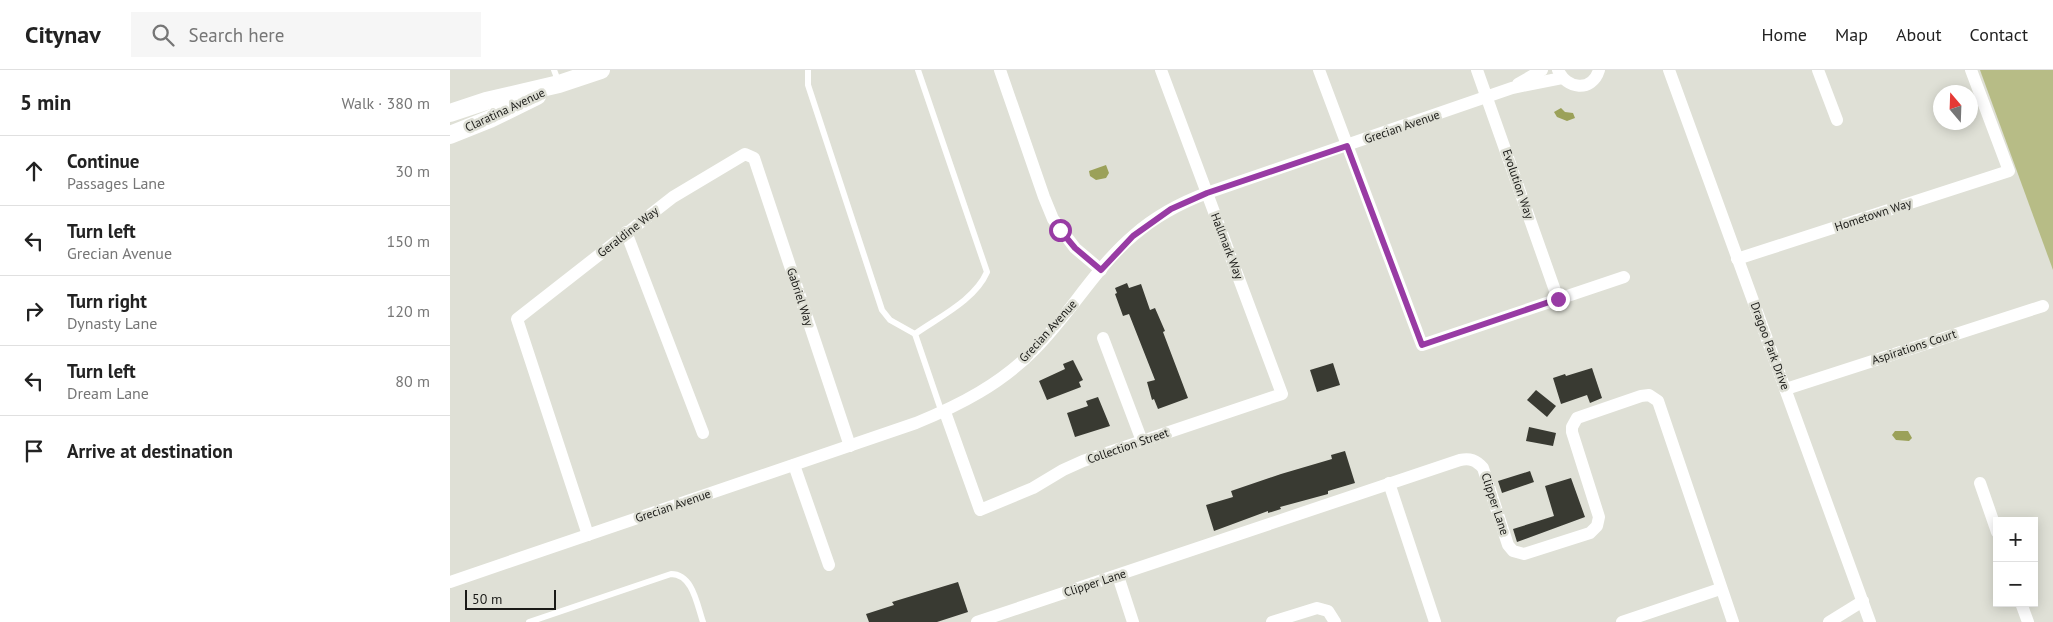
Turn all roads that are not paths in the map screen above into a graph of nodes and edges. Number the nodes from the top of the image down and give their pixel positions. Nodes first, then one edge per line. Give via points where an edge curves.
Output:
1 (601, 70) edge
2 (808, 70) edge
3 (918, 70) edge
4 (1000, 70) edge
5 (1161, 70) edge
6 (1319, 70) edge
7 (1477, 70) edge
8 (1542, 70) edge
9 (1669, 70) edge
10 (1818, 70) edge
11 (1971, 70) edge
12 (1601, 71) edge
13 (1560, 74) edge
14 (557, 77) edge
15 (1512, 88) junction
16 (1487, 98) junction
17 (450, 113) edge
18 (1837, 120) dead end
19 (450, 135) edge
20 (1347, 146) junction
21 (745, 154) joint
22 (1207, 193) junction
23 (626, 232) junction
24 (1737, 259) junction
25 (1101, 270) junction
26 (1624, 277) dead end
27 (1558, 299) junction
28 (2043, 306) dead end
29 (915, 334) junction
30 (1104, 338) dead end
31 (1786, 389) junction
32 (1282, 394) joint
33 (943, 412) junction
34 (703, 433) dead end
35 (1142, 441) junction
36 (850, 446) junction
37 (794, 465) junction
38 (1389, 483) junction
39 (1980, 483) dead end
40 (1993, 520) edge
41 (588, 535) junction
42 (828, 565) dead end
43 (1118, 576) junction
44 (450, 582) edge
45 (1720, 589) junction
46 (1863, 601) junction
47 (2022, 607) edge
48 (1001, 618) edge
49 (529, 622) edge
50 (703, 622) edge
51 (977, 622) edge
52 (1133, 622) edge
53 (1272, 622) edge
54 (1335, 622) edge
55 (1435, 622) edge
56 (1622, 622) edge
57 (1733, 622) edge
58 (1829, 622) edge
59 (1870, 622) edge
60 (2028, 622) edge

1 - 14 main road, Claratina Avenue
2 - 29 lane via 808,85 882,310 890,320
3 - 29 lane via 987,272 968,297
4 - 25 street via 1053,219 1075,248
5 - 22 street, Hallmark Way
6 - 20 street
7 - 16 street, Evolution Way
8 - 15 street, Grecian Avenue
9 - 24 street, Dragoo Park Drive
10 - 18 street
11 - 24 street, Hometown Way via 2009,171
12 - 13 street via 1592,81 1576,86 1568,84
13 - 15 street, Grecian Avenue
14 - 17 main road, Claratina Avenue
14 - 19 main road, Claratina Avenue via 490,119
15 - 16 street, Grecian Avenue
16 - 20 street, Grecian Avenue
16 - 27 street, Evolution Way
20 - 22 street, Grecian Avenue
20 - 27 street via 1422,345
21 - 23 street, Geraldine Way via 673,197
21 - 36 street, Gabriel Way via 754,158
22 - 25 street, Grecian Avenue via 1152,221
22 - 32 street, Hallmark Way
23 - 34 street
23 - 41 street, Geraldine Way via 517,319
24 - 31 street, Dragoo Park Drive
25 - 33 street, Grecian Avenue via 1034,350 992,385
26 - 27 street
28 - 31 street, Aspirations Court
29 - 33 lane
30 - 35 street
31 - 46 street, Dragoo Park Drive
32 - 35 street, Collection Street
33 - 35 street, Collection Street via 980,510 1025,492 1083,461
33 - 36 street, Grecian Avenue
36 - 37 street, Grecian Avenue
37 - 41 street, Grecian Avenue
37 - 42 street
38 - 43 street, Clipper Lane
38 - 45 street, Clipper Lane via 1469,459 1483,468 1508,545 1513,551 1524,554 1590,533 1597,526 1599,517 1572,427 1577,418 1649,396 1658,401
38 - 55 street
39 - 40 street
41 - 44 street, Grecian Avenue
43 - 48 street, Clipper Lane
43 - 52 street
45 - 56 street
45 - 57 street, Clipper Lane
46 - 58 street
46 - 59 street, Dragoo Park Drive
47 - 60 street
48 - 51 street, Clipper Lane
49 - 50 lane via 671,574 678,574 689,582
53 - 54 street via 1317,608 1328,611

